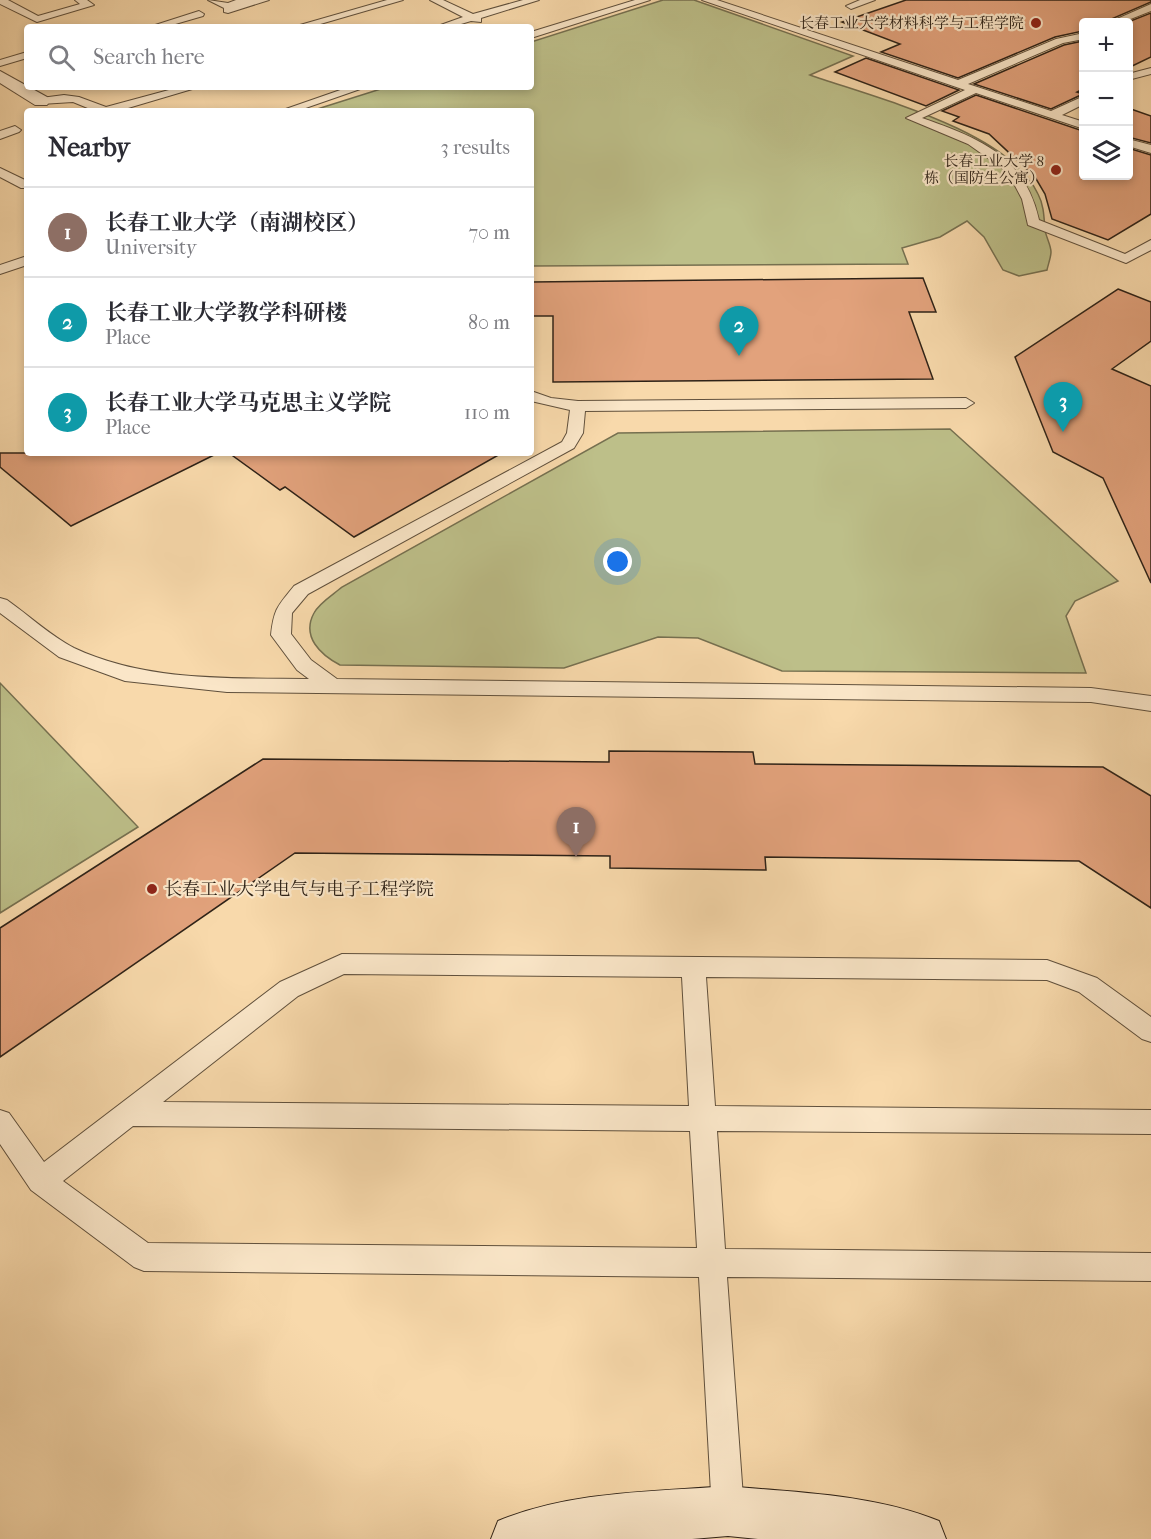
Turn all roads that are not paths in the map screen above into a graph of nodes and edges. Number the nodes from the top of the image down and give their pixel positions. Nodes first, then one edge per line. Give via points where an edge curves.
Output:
1 (0, 0) edge
2 (80, 0) edge
3 (213, 0) edge
4 (247, 0) edge
5 (264, 0) edge
6 (398, 0) edge
7 (435, 0) edge
8 (534, 0) edge
9 (645, 0) edge
10 (707, 0) edge
11 (870, 0) edge
12 (851, 6) dead end
13 (1151, 7) edge
14 (228, 10) dead end
15 (199, 14) dead end
16 (472, 18) junction
17 (1125, 18) edge
18 (164, 24) edge
19 (309, 24) edge
20 (451, 24) edge
21 (485, 24) edge
22 (534, 34) edge
23 (1079, 37) edge
24 (24, 56) edge
25 (0, 63) edge
26 (1151, 71) edge
27 (0, 76) edge
28 (1133, 76) edge
29 (958, 84) junction
30 (183, 90) edge
31 (351, 90) edge
32 (974, 90) junction
33 (42, 101) joint
34 (1079, 101) edge
35 (98, 108) edge
36 (116, 108) edge
37 (295, 108) edge
38 (1051, 116) junction
39 (1079, 125) edge
40 (15, 130) dead end
41 (0, 135) edge
42 (1133, 143) edge
43 (1151, 149) edge
44 (0, 172) edge
45 (24, 184) edge
46 (1151, 244) edge
47 (24, 261) edge
48 (0, 270) edge
49 (534, 397) edge
50 (966, 403) dead end
51 (578, 406) junction
52 (0, 604) edge
53 (332, 686) junction
54 (1151, 704) edge
55 (693, 967) junction
56 (1151, 1032) edge
57 (128, 1114) junction
58 (702, 1118) junction
59 (0, 1122) edge
60 (1151, 1122) edge
61 (41, 1181) junction
62 (711, 1263) junction
63 (1151, 1267) edge
64 (728, 1511) junction
65 (516, 1539) edge
66 (921, 1539) edge

1 - 2 lane via 37,19 89,4
3 - 4 lane via 226,6
5 - 14 lane
6 - 19 lane
7 - 16 lane
8 - 16 lane
9 - 22 lane
10 - 29 lane
11 - 12 lane
13 - 17 lane
15 - 18 lane
16 - 20 lane
16 - 21 lane
23 - 29 lane via 1060,41
24 - 25 lane
26 - 28 lane
27 - 33 main road
29 - 32 lane
30 - 36 lane
31 - 37 lane
32 - 38 lane
32 - 46 lane via 912,118 966,136 997,156 1021,180 1031,203 1033,222 1126,259
33 - 35 lane via 75,99
34 - 38 lane
38 - 39 lane
40 - 41 lane
42 - 43 lane
44 - 45 lane
47 - 48 lane
49 - 51 lane
50 - 51 lane
51 - 53 lane via 576,433 568,445 301,590 283,612 282,635 304,665
52 - 53 lane via 66,652 132,676 227,685
53 - 54 lane via 1091,694
55 - 56 lane via 1047,970 1088,985
55 - 57 lane via 342,964 289,989
55 - 58 lane
57 - 58 lane
57 - 61 lane
58 - 60 lane
58 - 62 lane
59 - 61 lane
61 - 62 lane via 144,1257
62 - 63 lane
62 - 64 lane
64 - 65 main road via 571,1524
64 - 66 main road via 858,1524

